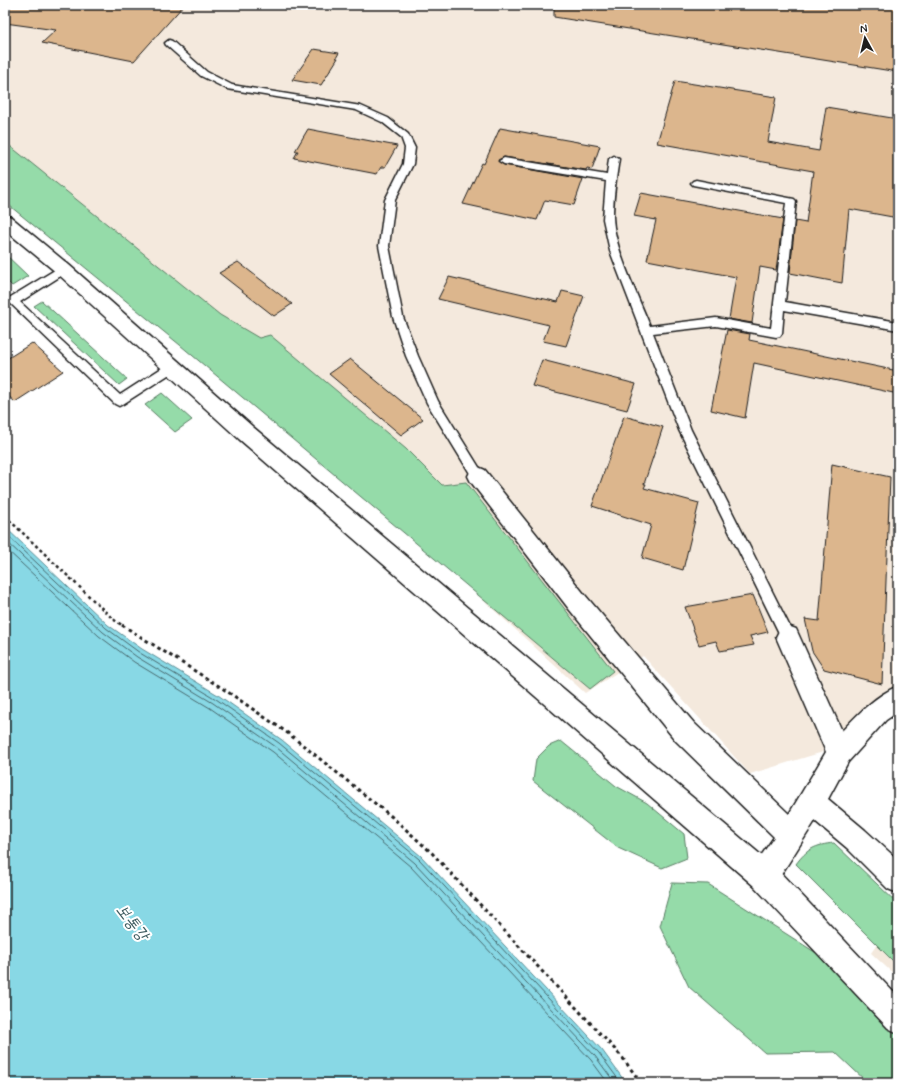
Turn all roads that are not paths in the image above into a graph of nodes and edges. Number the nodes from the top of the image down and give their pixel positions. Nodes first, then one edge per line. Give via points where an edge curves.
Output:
1 (169, 43) dead end
2 (614, 159) dead end
3 (504, 161) dead end
4 (611, 180) junction
5 (696, 183) dead end
6 (5, 221) edge
7 (63, 269) junction
8 (779, 304) junction
9 (898, 326) edge
10 (646, 330) junction
11 (172, 366) junction
12 (478, 476) joint
13 (788, 637) joint
14 (898, 698) edge
15 (839, 753) junction
16 (812, 802) junction
17 (791, 835) junction
18 (764, 876) junction
19 (898, 879) edge
20 (898, 1018) edge

1 - 12 lane via 204,74 230,87 358,108 386,120 405,136 410,148 408,164 390,200 384,246 398,317 412,356 434,403
2 - 4 lane
3 - 4 lane
4 - 10 lane via 608,219 615,251
5 - 8 lane via 791,200
6 - 7 main road
7 - 11 main road
7 - 11 lane via 13,301 119,401
8 - 9 lane
8 - 10 lane via 776,333 716,322
10 - 13 lane via 685,430
11 - 18 main road
12 - 17 main road via 577,602 685,732
13 - 15 main road
14 - 15 main road via 877,712
15 - 16 main road
16 - 17 main road
16 - 19 main road
17 - 18 main road
18 - 20 main road

